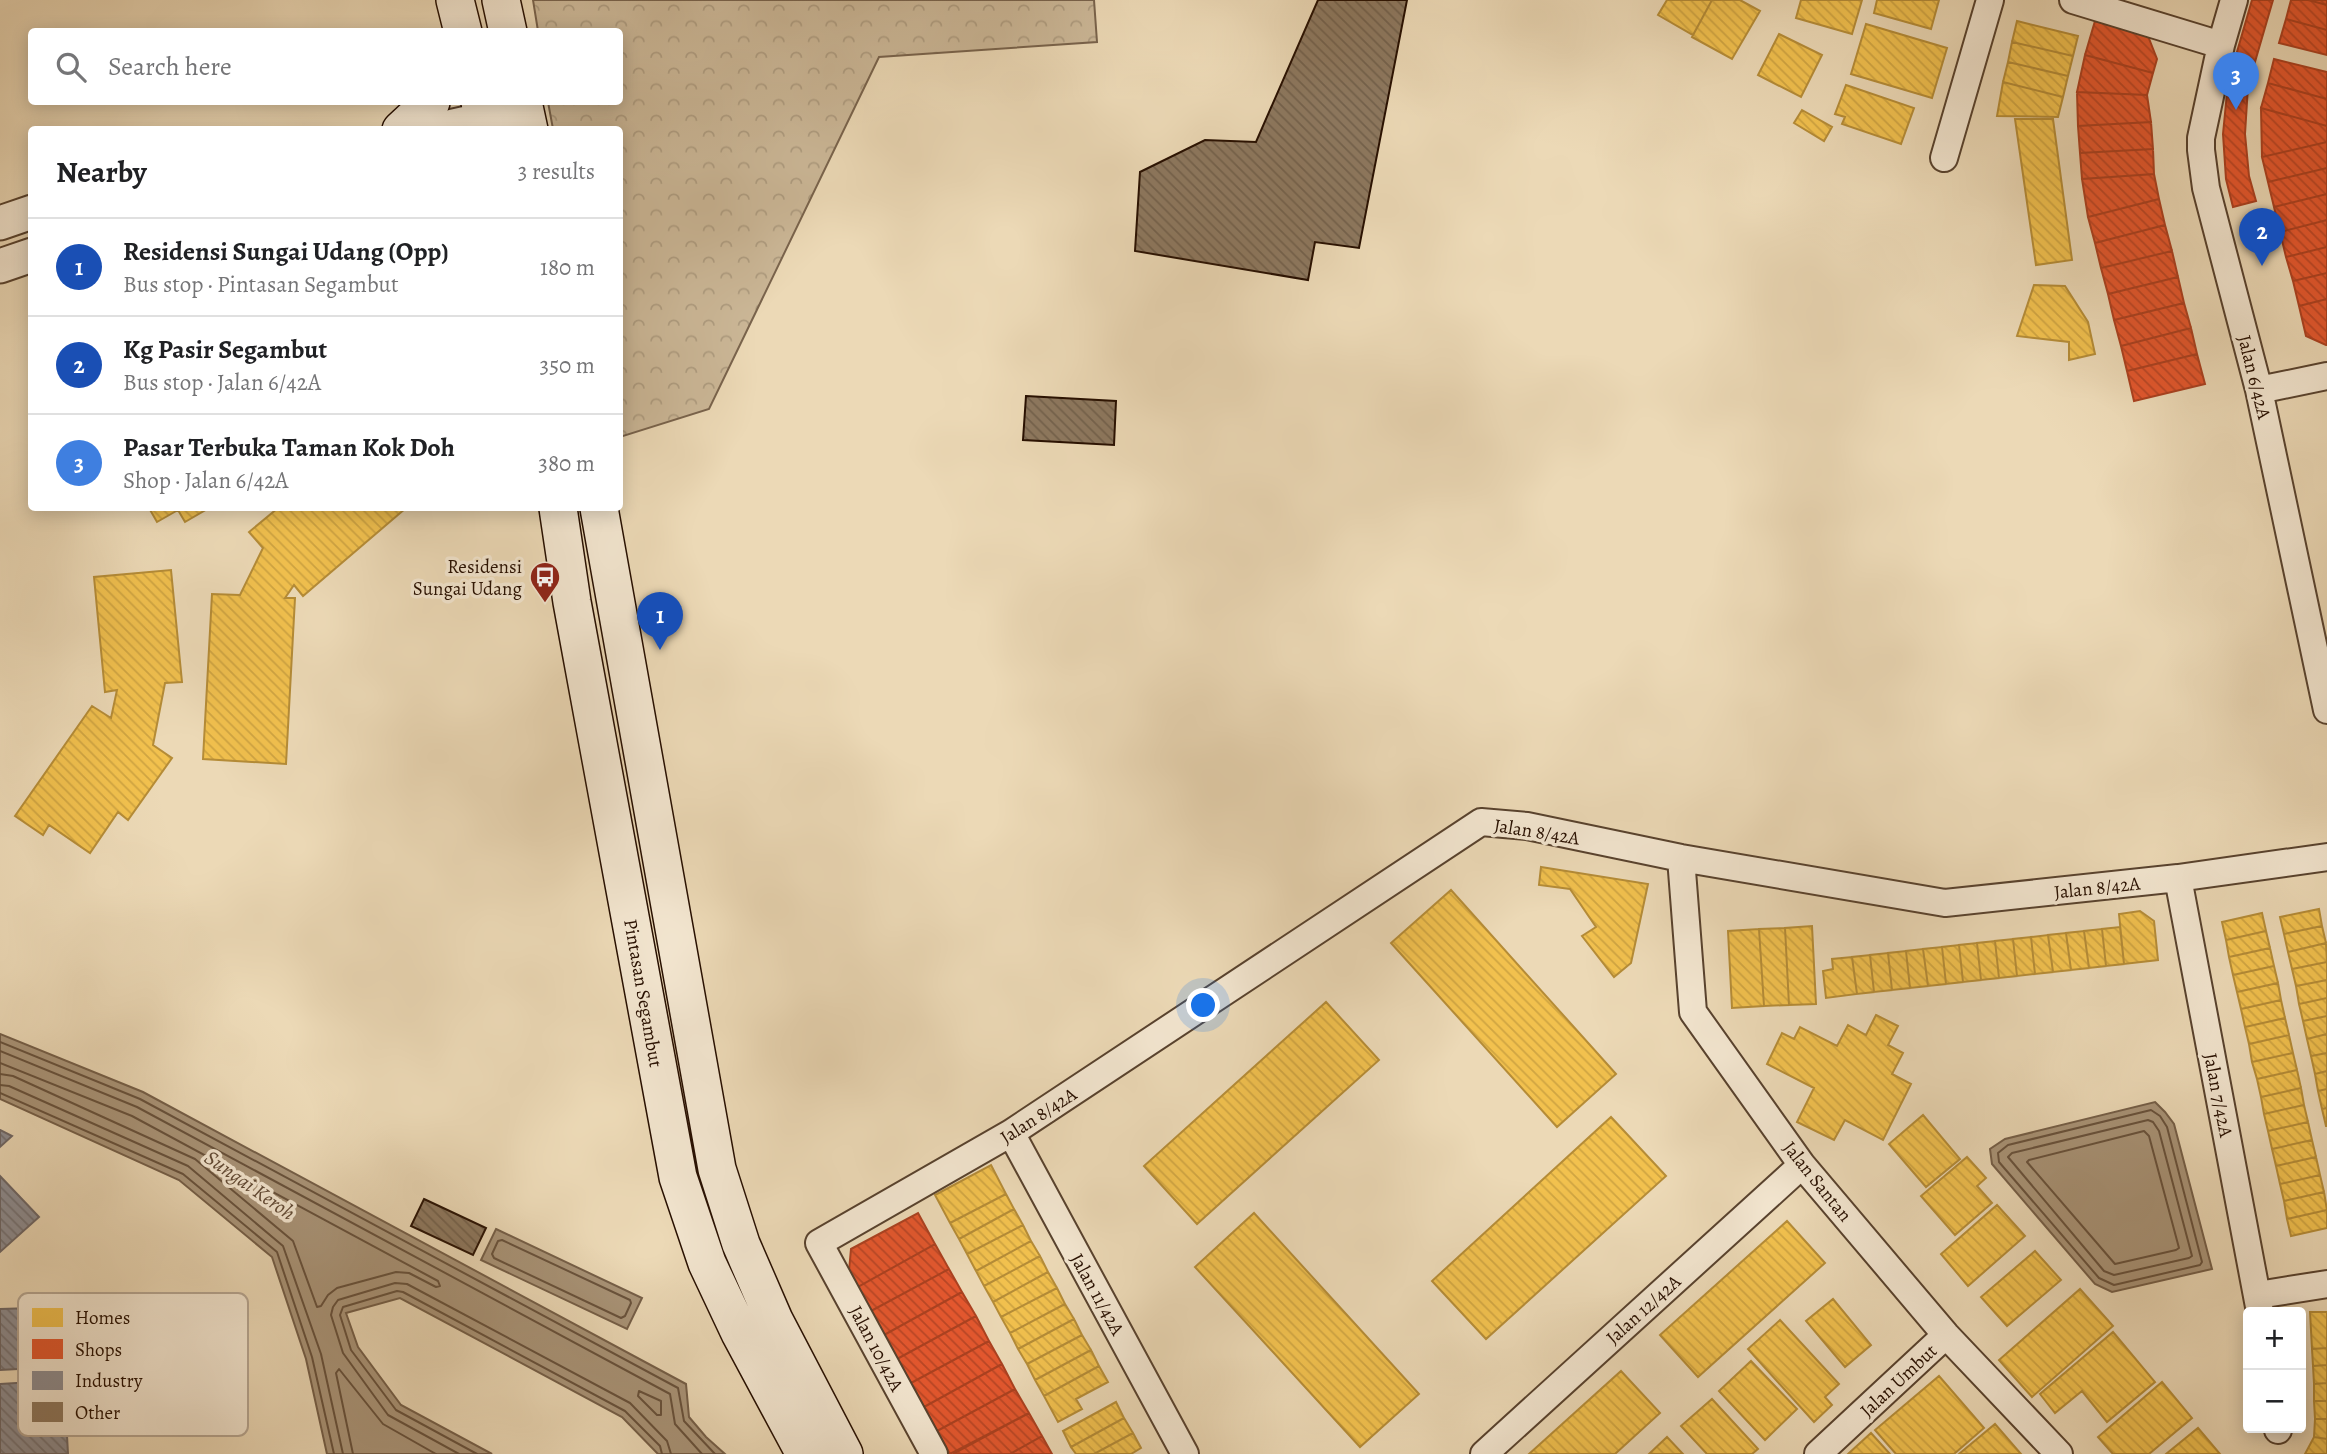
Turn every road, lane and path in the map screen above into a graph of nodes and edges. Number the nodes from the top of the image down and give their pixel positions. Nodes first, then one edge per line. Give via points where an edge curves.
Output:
1 (455, 0) edge
2 (501, 0) edge
3 (1990, 0) edge
4 (2073, 0) edge
5 (2234, 0) edge
6 (462, 28) edge
7 (507, 28) edge
8 (2221, 45) junction
9 (428, 105) edge
10 (526, 114) edge
11 (483, 117) edge
12 (405, 126) edge
13 (450, 126) edge
14 (1944, 158) dead end
15 (28, 213) edge
16 (0, 223) edge
17 (28, 256) edge
18 (0, 266) edge
19 (2327, 376) edge
20 (2259, 390) junction
21 (558, 511) edge
22 (600, 511) edge
23 (2327, 710) edge
24 (2327, 857) edge
25 (1681, 858) junction
26 (2178, 878) junction
27 (1011, 1133) junction
28 (1802, 1165) junction
29 (819, 1243) joint
30 (2327, 1284) edge
31 (2259, 1304) edge
32 (1947, 1335) junction
33 (805, 1454) edge
34 (844, 1454) edge
35 (934, 1454) edge
36 (1185, 1454) edge
37 (1483, 1454) edge
38 (1818, 1454) edge
39 (2059, 1454) edge

1 - 6 main road
2 - 7 main road
3 - 14 street
4 - 8 street
5 - 8 street, Jalan 6/42A
8 - 20 street, Jalan 6/42A via 2201,150 2206,188
9 - 12 main road
10 - 11 street
11 - 13 street
15 - 16 street
17 - 18 street
19 - 20 street
20 - 23 street, Jalan 6/42A
21 - 33 main road, Pintasan Segambut via 678,1177 707,1263
22 - 34 main road via 717,1169 741,1244 774,1320
24 - 26 street, Jalan 8/42A
25 - 26 street, Jalan 8/42A via 1945,902
25 - 27 street, Jalan 8/42A via 1527,826 1481,822
25 - 28 street, Jalan Santan via 1693,1012
26 - 31 street, Jalan 7/42A
27 - 29 street, Jalan 8/42A
27 - 36 street, Jalan 11/42A
28 - 32 street, Jalan Santan
28 - 37 street, Jalan 12/42A
29 - 35 street, Jalan 10/42A
30 - 31 street
32 - 38 street, Jalan Umbut
32 - 39 street, Jalan Santan

